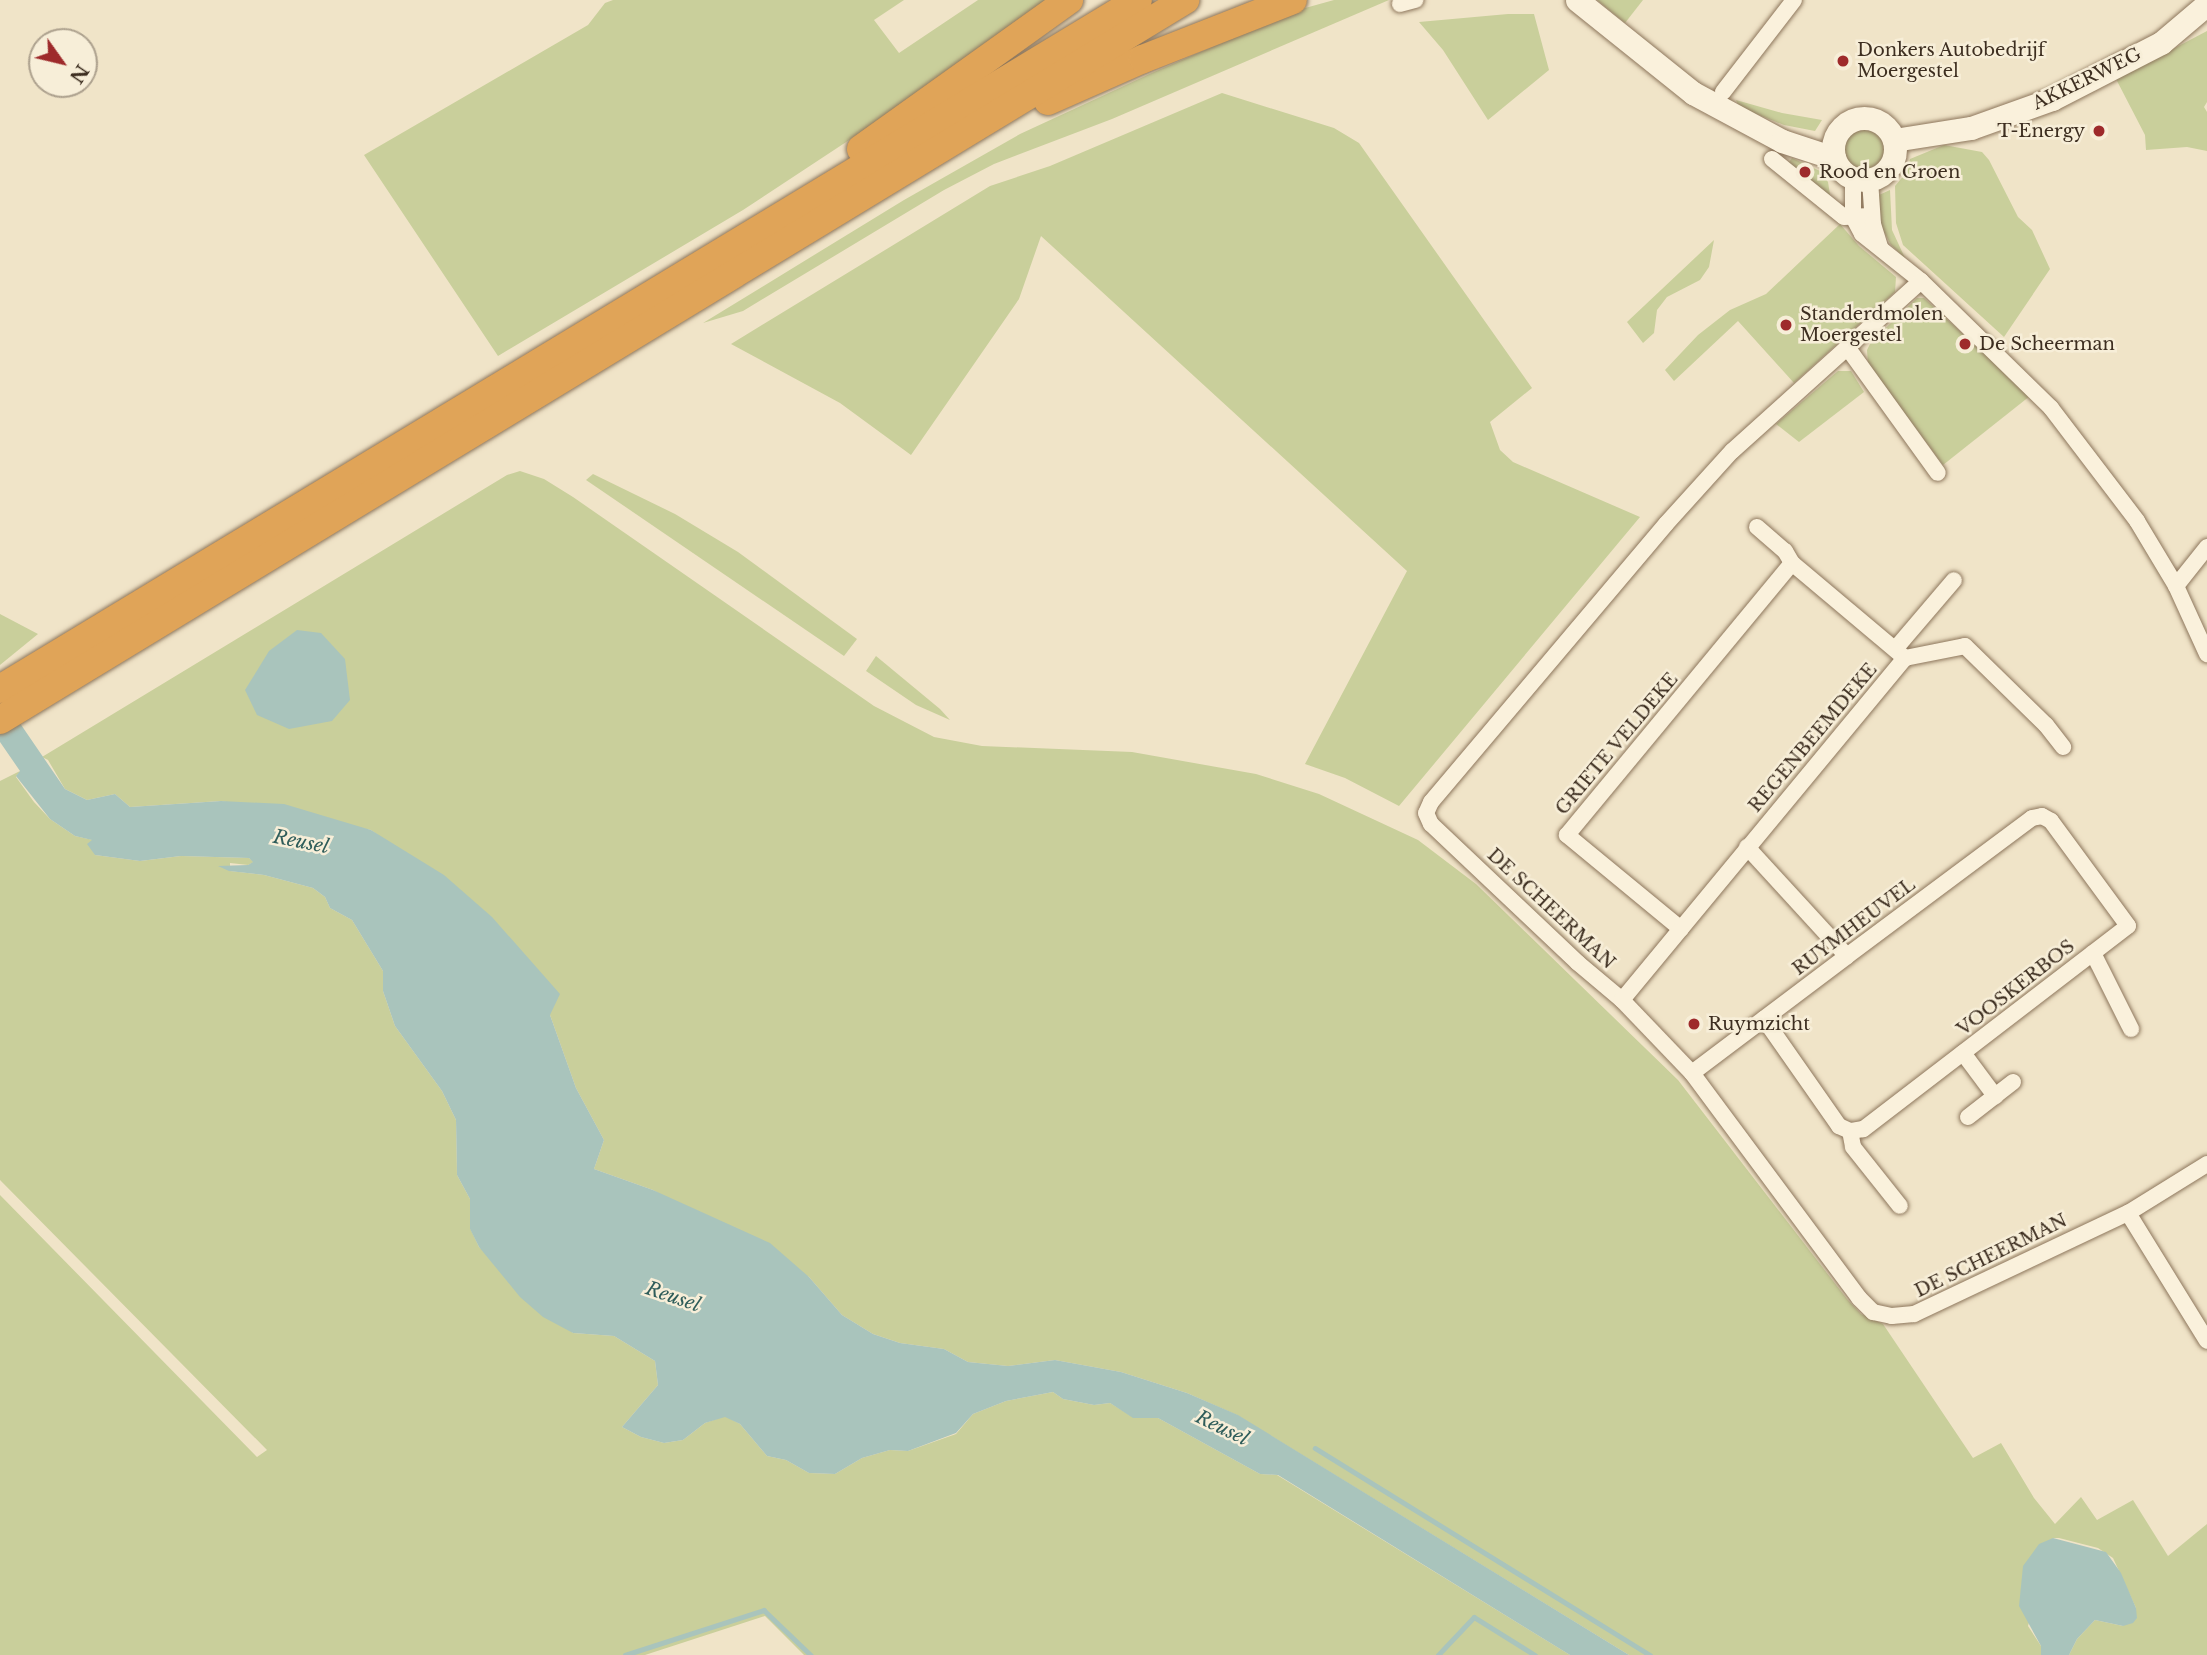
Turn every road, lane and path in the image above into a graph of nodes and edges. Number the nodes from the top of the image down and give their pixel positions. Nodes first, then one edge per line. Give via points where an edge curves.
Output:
1 (1069, 0) edge
2 (1138, 0) edge
3 (1185, 0) edge
4 (1293, 0) edge
5 (1577, 0) edge
6 (1794, 0) edge
7 (2207, 5) edge
8 (2207, 21) edge
9 (2171, 36) junction
10 (1723, 92) dead end
11 (946, 146) junction
12 (1834, 148) junction
13 (1893, 149) junction
14 (1772, 159) dead end
15 (1861, 179) junction
16 (1872, 216) junction
17 (1853, 217) junction
18 (1880, 247) junction
19 (724, 250) junction
20 (1921, 281) junction
21 (1847, 347) junction
22 (1938, 472) dead end
23 (1757, 527) dead end
24 (2207, 547) edge
25 (1792, 564) junction
26 (1954, 580) dead end
27 (2176, 586) junction
28 (1901, 653) junction
29 (2207, 654) edge
30 (5, 701) edge
31 (2063, 747) dead end
32 (2042, 816) joint
33 (1747, 847) junction
34 (1681, 929) junction
35 (2093, 953) junction
36 (1847, 956) junction
37 (1622, 1000) junction
38 (1764, 1019) junction
39 (2131, 1029) dead end
40 (1963, 1053) junction
41 (1692, 1073) junction
42 (2013, 1083) dead end
43 (1995, 1096) junction
44 (1968, 1117) dead end
45 (1850, 1131) junction
46 (2207, 1164) edge
47 (1900, 1206) dead end
48 (2128, 1213) junction
49 (2207, 1341) edge

1 - 19 highway
2 - 19 highway
3 - 11 highway
4 - 11 highway via 1143,59
5 - 12 main road via 1693,93 1760,128
6 - 10 street
7 - 9 main road, AKKERWEG
8 - 9 main road, AKKERWEG
9 - 13 main road, AKKERWEG via 2052,99
11 - 30 highway
12 - 13 main road via 1850,121 1866,118 1885,126
12 - 15 main road via 1842,172
13 - 15 main road via 1884,173
14 - 17 street via 1832,209
15 - 16 street
15 - 17 street
16 - 17 street
16 - 18 street
17 - 18 street via 1862,234
18 - 20 street
19 - 30 highway
20 - 21 street, DE SCHEERMAN
20 - 27 street via 2051,408 2115,488
21 - 22 street
21 - 37 street, DE SCHEERMAN via 1763,420 1665,524 1426,813 1431,824 1520,910
23 - 25 street via 1785,551
24 - 27 street
25 - 28 street
25 - 34 street, GRIETE VELDEKE via 1567,835
26 - 28 street, REGENBEEMDEKE
27 - 29 street
28 - 31 street via 1965,646 2046,724
28 - 33 street, REGENBEEMDEKE
32 - 35 street, VOOSKERBOS via 2051,821 2128,926
32 - 36 street, RUYMHEUVEL via 2032,818
33 - 34 street, REGENBEEMDEKE
33 - 36 street
34 - 37 street, REGENBEEMDEKE
35 - 39 street, VOOSKERBOS
35 - 40 street, VOOSKERBOS
36 - 38 street, RUYMHEUVEL
37 - 41 street, DE SCHEERMAN
38 - 41 street, RUYMHEUVEL
38 - 45 street via 1839,1126
40 - 43 street, VOOSKERBOS
40 - 45 street, VOOSKERBOS via 1863,1129
41 - 48 street, DE SCHEERMAN via 1858,1298 1873,1312 1914,1314
42 - 43 street
43 - 44 street
45 - 47 street via 1853,1147
46 - 48 street, DE SCHEERMAN
48 - 49 street

